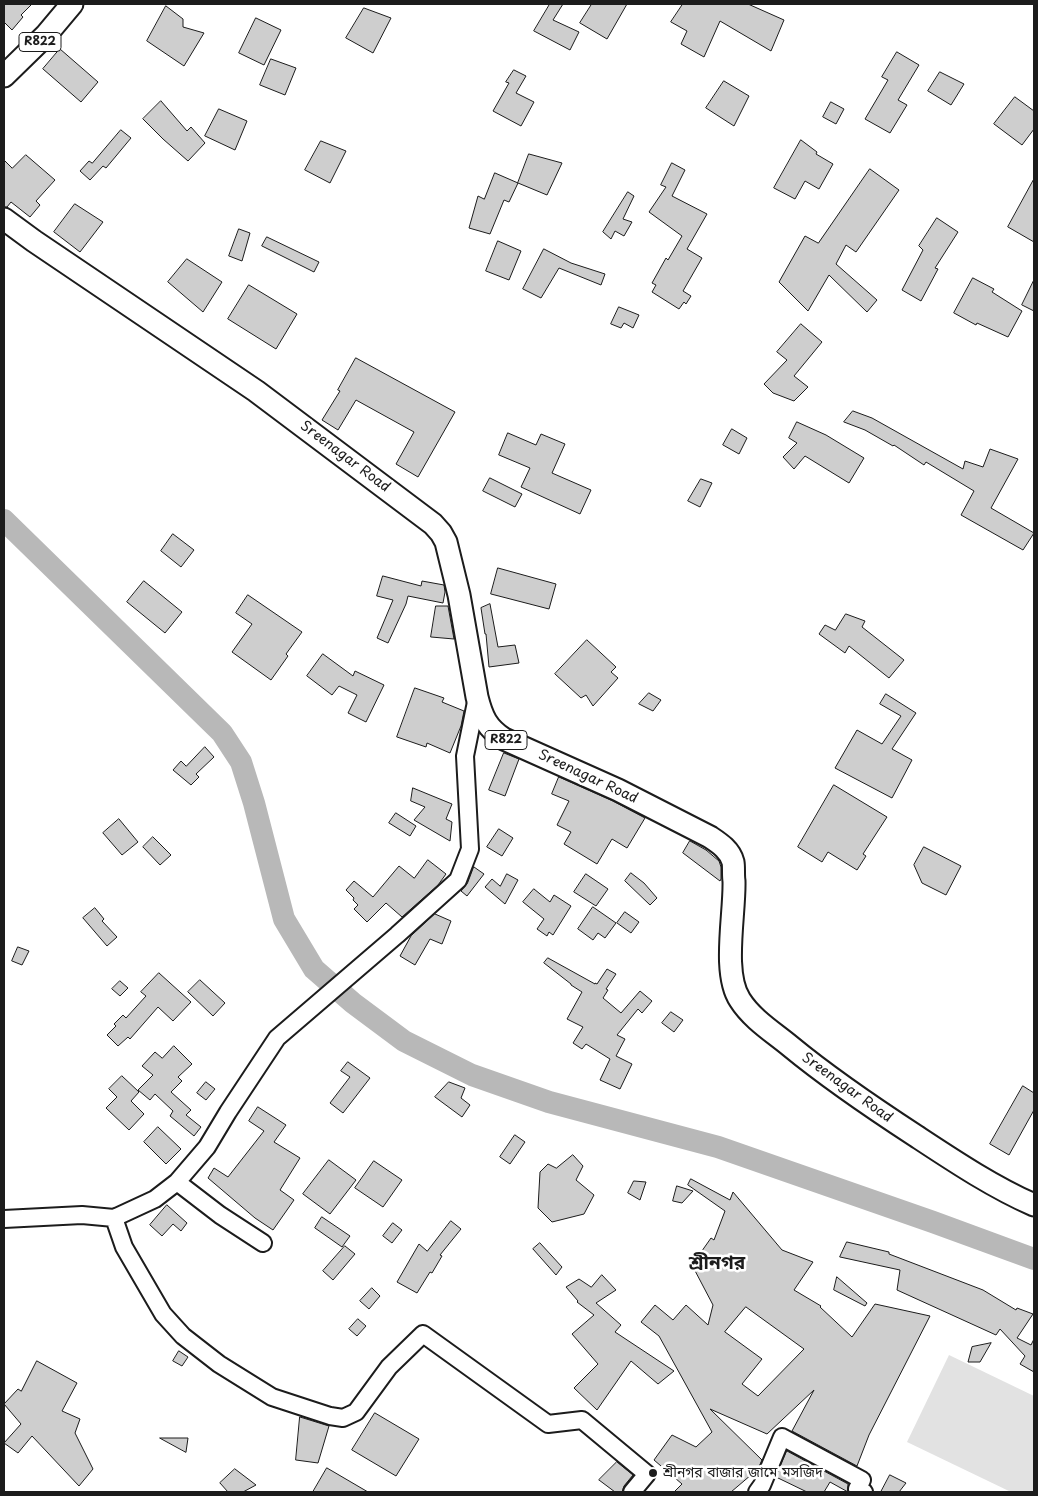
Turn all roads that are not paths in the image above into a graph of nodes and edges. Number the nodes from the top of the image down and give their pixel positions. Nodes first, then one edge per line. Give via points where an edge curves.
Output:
1 (72, 4) edge
2 (4, 76) edge
3 (4, 219) edge
4 (477, 697) junction
5 (177, 1182) junction
6 (1034, 1205) edge
7 (114, 1218) junction
8 (4, 1219) edge
9 (263, 1243) dead end
10 (632, 1492) edge
11 (757, 1492) edge
12 (864, 1492) edge

1 - 2 main road, R822
3 - 4 main road, Sreenagar Road / R822 via 256,391 433,524 446,542
4 - 5 street via 465,756 470,848 458,880 277,1038 207,1147
4 - 6 main road, Sreenagar Road / R822 via 486,723 504,739 618,790 710,838 729,852 733,862 734,890 730,957 733,988 751,1014 816,1067 879,1112 944,1154
5 - 7 street via 155,1199
5 - 9 street
7 - 8 street via 82,1215
7 - 10 street via 124,1247 163,1314 183,1336 219,1364 272,1397 343,1418 356,1412 389,1367 424,1334 548,1424 582,1420 647,1474
11 - 12 street via 782,1437 862,1480 857,1489

